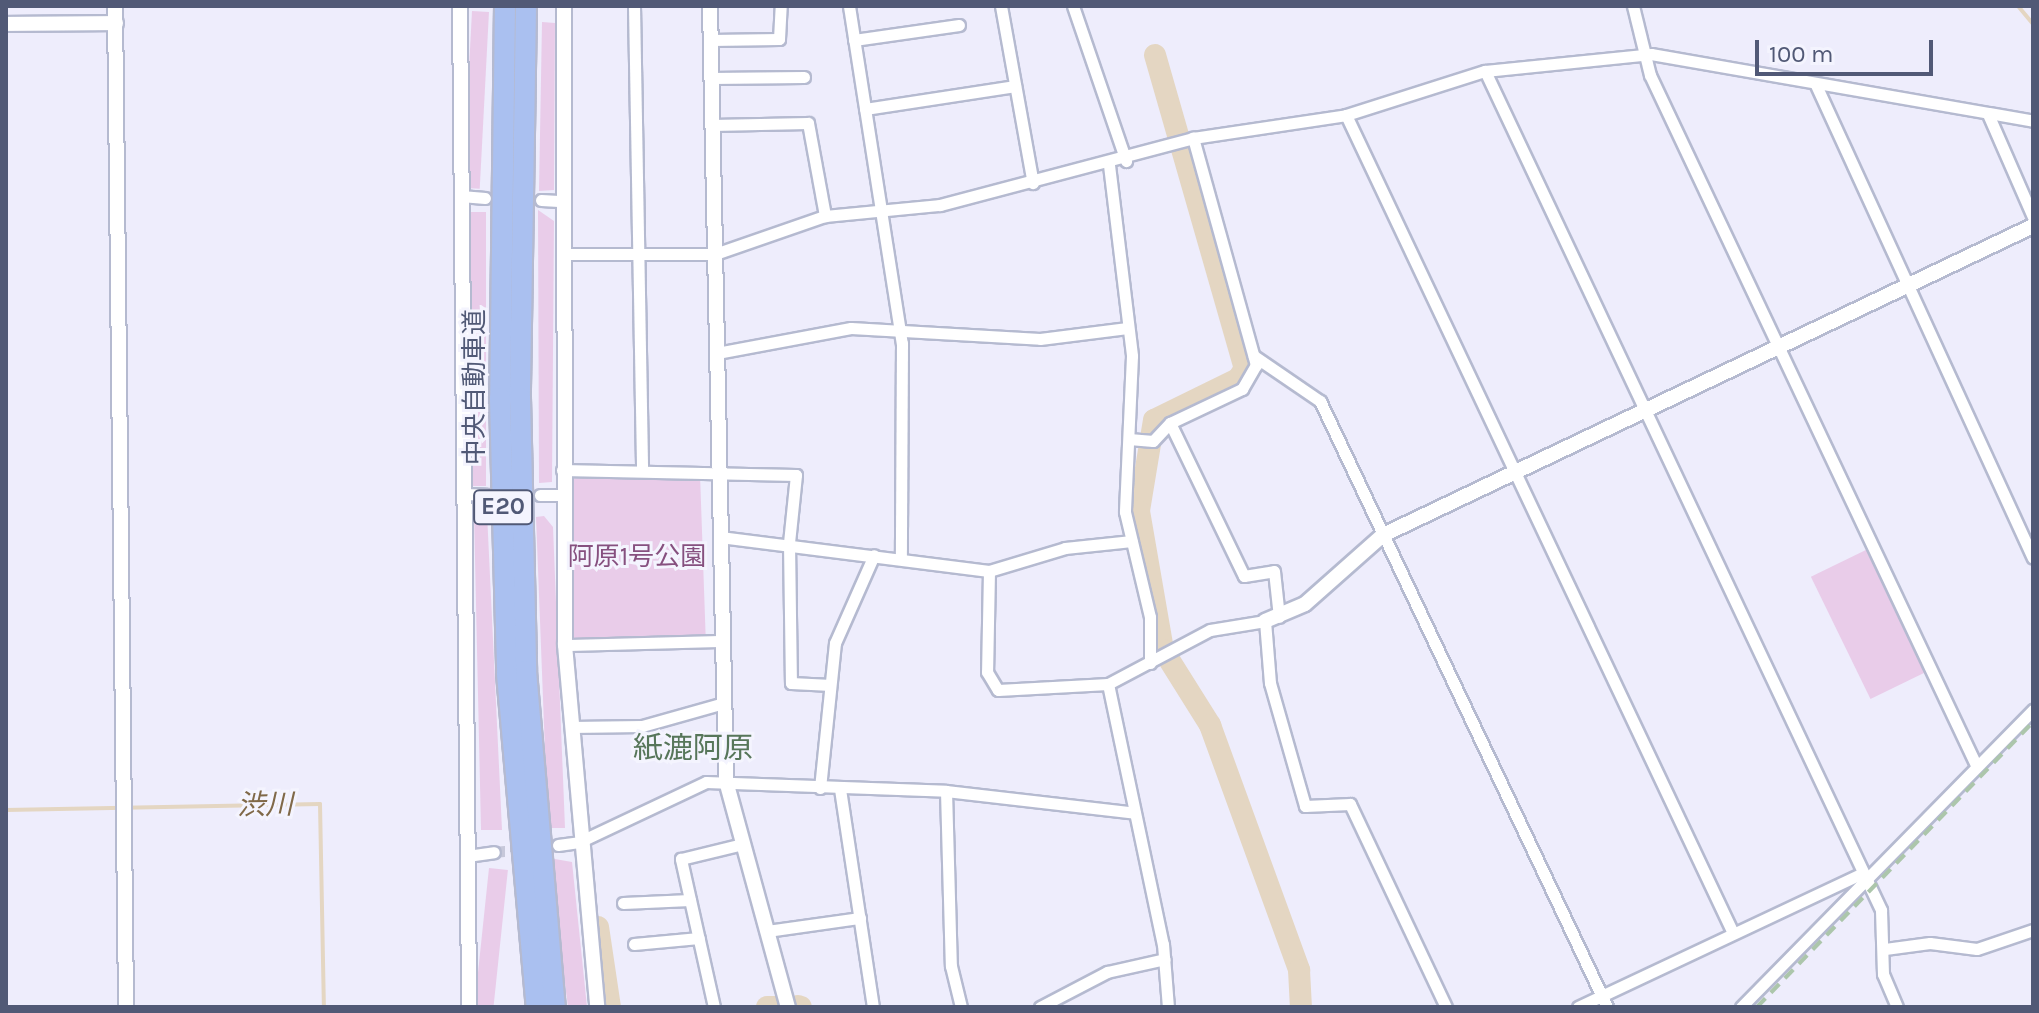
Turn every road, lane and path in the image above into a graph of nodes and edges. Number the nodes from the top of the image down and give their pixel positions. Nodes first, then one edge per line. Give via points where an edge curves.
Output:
1 (115, 6) edge
2 (460, 6) edge
3 (505, 6) edge
4 (526, 6) edge
5 (564, 6) edge
6 (634, 6) edge
7 (710, 6) edge
8 (781, 6) edge
9 (849, 6) edge
10 (1001, 6) edge
11 (1073, 6) edge
12 (1633, 6) edge
13 (116, 23) junction
14 (6, 24) edge
15 (959, 25) dead end
16 (711, 40) junction
17 (854, 40) junction
18 (1651, 54) junction
19 (1485, 71) junction
20 (804, 77) dead end
21 (711, 78) junction
22 (1816, 85) junction
23 (1015, 86) junction
24 (865, 109) junction
25 (1988, 114) junction
26 (1346, 115) junction
27 (2033, 121) edge
28 (712, 125) junction
29 (1187, 140) junction
30 (1126, 161) junction
31 (1109, 165) junction
32 (1033, 183) junction
33 (461, 196) junction
34 (485, 198) dead end
35 (541, 200) dead end
36 (563, 201) junction
37 (885, 211) junction
38 (825, 216) junction
39 (2033, 217) edge
40 (2033, 226) edge
41 (639, 253) junction
42 (562, 254) junction
43 (715, 254) junction
44 (1905, 286) junction
45 (1127, 328) junction
46 (900, 330) junction
47 (1776, 347) junction
48 (717, 353) junction
49 (1254, 356) junction
50 (1645, 411) junction
51 (1170, 423) junction
52 (1129, 439) junction
53 (642, 468) junction
54 (717, 468) junction
55 (562, 470) junction
56 (1514, 473) junction
57 (464, 494) junction
58 (487, 495) dead end
59 (540, 495) dead end
60 (562, 495) junction
61 (1383, 535) junction
62 (720, 537) junction
63 (1132, 541) junction
64 (789, 543) junction
65 (874, 555) junction
66 (901, 557) junction
67 (2033, 558) edge
68 (989, 571) junction
69 (1272, 619) junction
70 (723, 641) junction
71 (565, 645) junction
72 (1150, 662) junction
73 (1108, 684) junction
74 (826, 685) junction
75 (724, 703) junction
76 (2033, 710) edge
77 (571, 727) junction
78 (1977, 767) junction
79 (726, 781) junction
80 (820, 788) junction
81 (840, 789) junction
82 (946, 791) junction
83 (1135, 813) junction
84 (579, 842) junction
85 (743, 844) junction
86 (558, 845) dead end
87 (494, 852) tunnel mouth
88 (467, 856) junction
89 (1864, 876) junction
90 (690, 900) junction
91 (623, 903) dead end
92 (860, 918) junction
93 (2033, 930) edge
94 (767, 931) junction
95 (1733, 933) junction
96 (699, 938) junction
97 (634, 944) dead end
98 (1885, 949) junction
99 (1165, 959) junction
100 (1605, 1001) edge
101 (126, 1007) edge
102 (469, 1007) edge
103 (537, 1007) edge
104 (555, 1007) edge
105 (597, 1007) edge
106 (714, 1007) edge
107 (788, 1007) edge
108 (873, 1007) edge
109 (961, 1007) edge
110 (1040, 1007) edge
111 (1168, 1007) edge
112 (1446, 1007) edge
113 (1578, 1007) edge
114 (1741, 1007) edge
115 (1897, 1007) edge

1 - 13 street
2 - 33 street
3 - 103 highway, 中央自動車道 / E20 via 500,398 507,674
4 - 104 highway, 中央自動車道 / E20 via 520,398 526,671
5 - 36 street
6 - 41 street
7 - 16 street
8 - 16 street via 779,39
9 - 17 street
10 - 23 street
11 - 30 street
12 - 18 street
13 - 14 street
13 - 101 street
15 - 17 street
16 - 21 street
17 - 24 street
18 - 19 street
18 - 22 street
18 - 47 street via 1650,75
19 - 26 street
19 - 50 street
20 - 21 street
21 - 28 street
22 - 25 street
22 - 44 street
23 - 24 street
23 - 32 street
24 - 37 street
25 - 27 street
25 - 39 street
26 - 29 street
26 - 56 street
28 - 38 street via 808,123
28 - 43 street
29 - 30 street
29 - 49 street
30 - 31 street
31 - 32 street
31 - 45 street
32 - 37 street
33 - 34 street
33 - 57 street
35 - 36 street
36 - 42 street
37 - 38 street
37 - 46 street
38 - 43 street
40 - 44 street
41 - 42 street
41 - 43 street
41 - 53 street
42 - 55 street
43 - 48 street
44 - 47 street
44 - 67 street
45 - 46 street via 1040,339
45 - 52 street
46 - 48 street via 851,328
46 - 66 street
47 - 50 street
47 - 78 street
48 - 54 street
49 - 51 street via 1254,374 1242,389
49 - 61 street via 1320,401
50 - 56 street
50 - 89 street
51 - 52 street via 1153,441
51 - 69 street via 1244,576 1274,571
52 - 63 street via 1125,512
53 - 54 street
53 - 55 street
54 - 62 street
54 - 64 street via 796,475
55 - 60 street
56 - 61 street
56 - 95 street
57 - 58 street
57 - 88 street
59 - 60 street
60 - 71 street
61 - 69 street via 1305,604
61 - 100 street
62 - 64 street
62 - 70 street
63 - 68 street via 1065,548
63 - 72 street via 1150,617
64 - 65 street
64 - 74 street via 791,683
65 - 66 street
65 - 74 street via 835,643
66 - 68 street
68 - 73 street via 991,685 1022,693
69 - 72 street via 1210,630
69 - 112 street via 1270,683 1305,806 1350,804
70 - 71 street
70 - 75 street
71 - 77 street
72 - 73 street
73 - 83 street
74 - 80 street
75 - 77 street via 642,726
75 - 79 street
76 - 78 street
77 - 84 street
78 - 89 street
79 - 80 street
79 - 84 street via 654,801
79 - 85 street
80 - 81 street
81 - 82 street
81 - 92 street
82 - 83 street
82 - 109 street via 951,966
83 - 99 street
84 - 86 street
84 - 105 street
85 - 90 street via 681,859
85 - 94 street
87 - 88 street
88 - 102 street
89 - 95 street
89 - 98 street via 1881,910
89 - 114 street
90 - 91 street
90 - 96 street
92 - 94 street
92 - 108 street
93 - 98 street via 1977,949 1930,943
94 - 107 street
95 - 100 street
96 - 97 street
96 - 106 street
98 - 115 street via 1883,974
99 - 110 street via 1107,972
99 - 111 street
100 - 113 street

